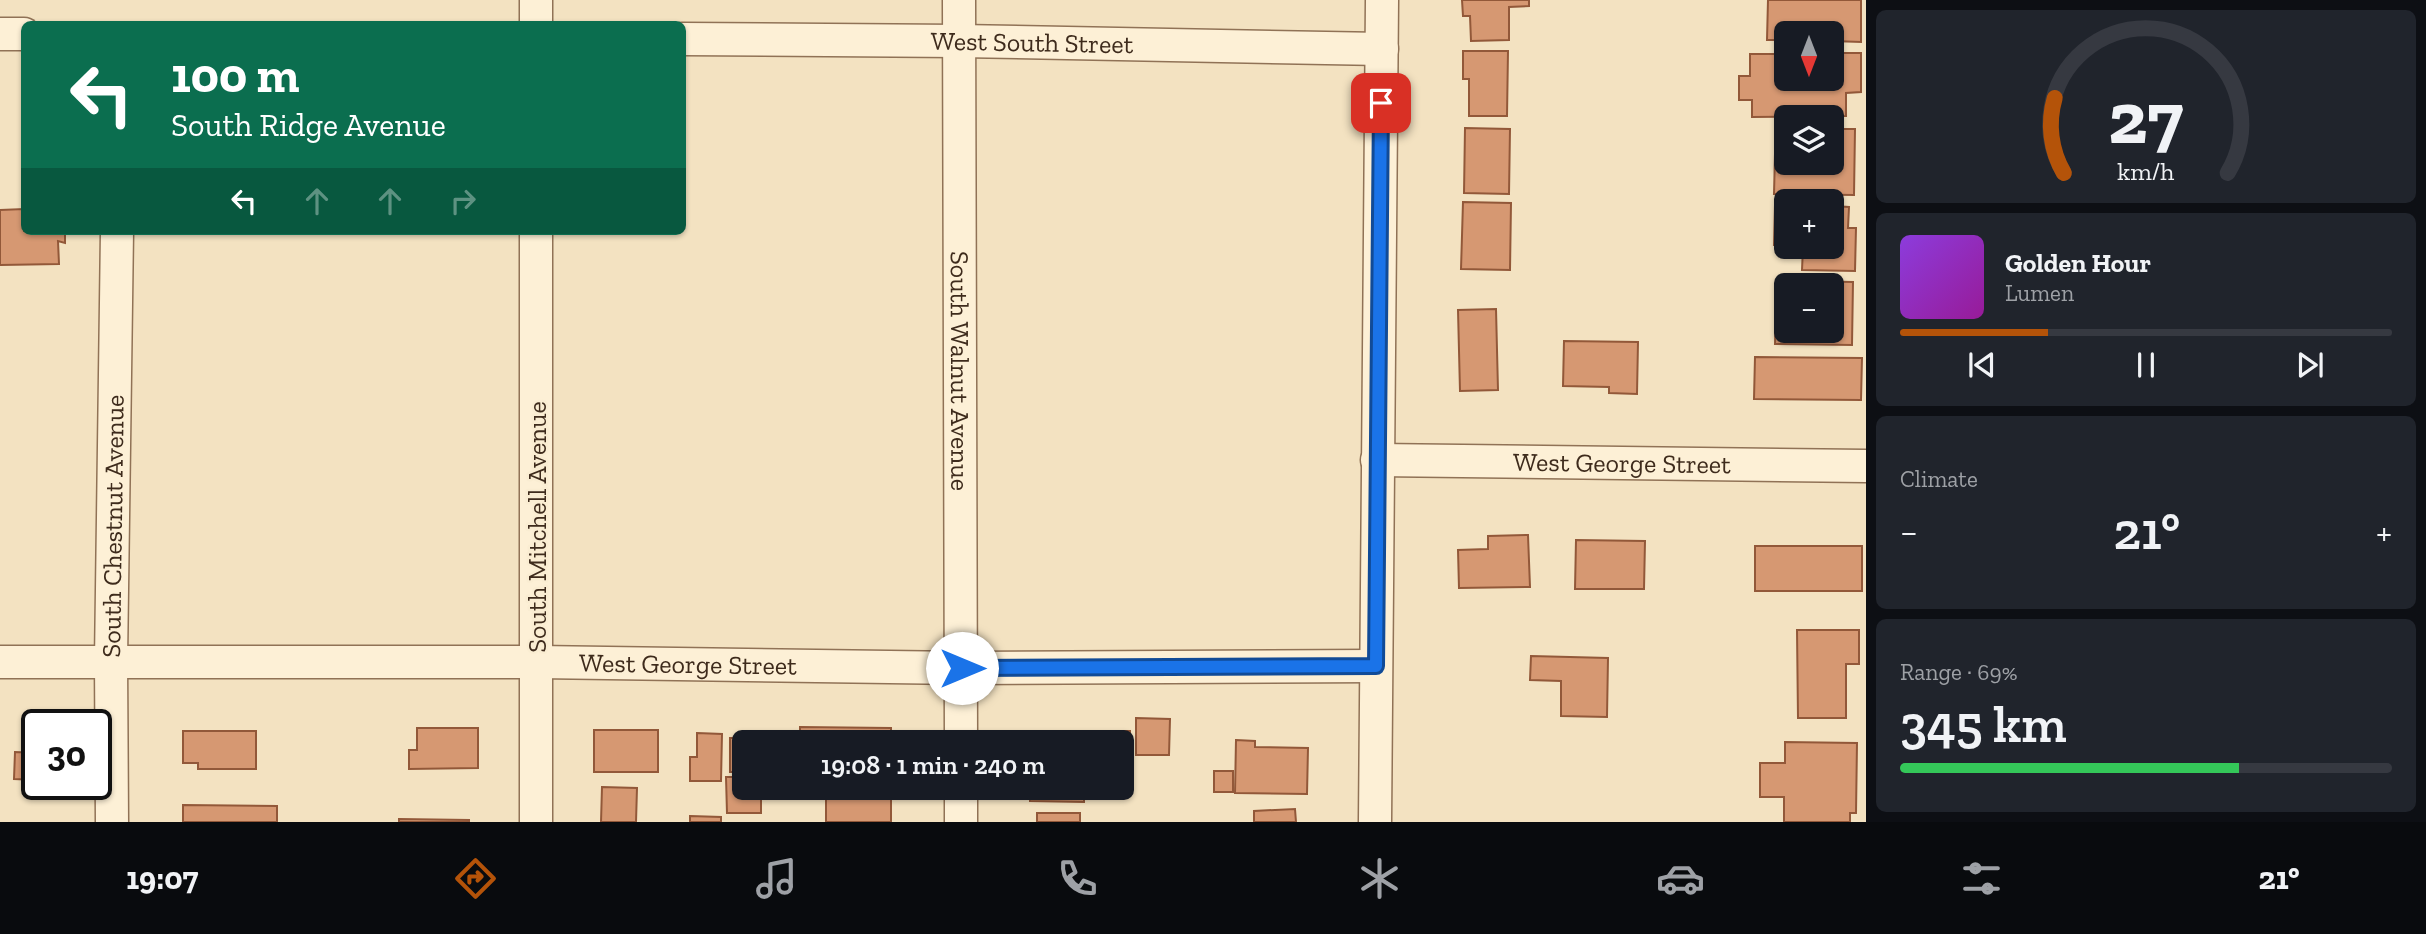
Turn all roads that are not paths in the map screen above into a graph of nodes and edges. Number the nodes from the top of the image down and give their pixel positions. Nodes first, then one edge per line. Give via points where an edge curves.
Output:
1 (536, 0) edge
2 (959, 0) edge
3 (1382, 0) edge
4 (536, 21) edge
5 (0, 34) edge
6 (21, 34) edge
7 (686, 39) edge
8 (959, 41) junction
9 (1382, 48) junction
10 (117, 235) edge
11 (536, 235) edge
12 (1377, 460) junction
13 (1866, 466) edge
14 (0, 662) edge
15 (111, 662) junction
16 (538, 662) junction
17 (1376, 666) junction
18 (962, 668) junction
19 (961, 730) edge
20 (961, 800) edge
21 (112, 822) edge
22 (536, 822) edge
23 (961, 822) edge
24 (1375, 822) edge

1 - 4 street
2 - 8 street, South Walnut Avenue
3 - 9 street
5 - 6 street
7 - 8 street, West South Street
8 - 9 street, West South Street
8 - 18 street, South Walnut Avenue
9 - 12 street
10 - 15 street, South Chestnut Avenue
11 - 16 street, South Mitchell Avenue
12 - 13 street, West George Street
12 - 17 street
14 - 15 street, West George Street
15 - 16 street, West George Street
15 - 21 street, South Chestnut Avenue
16 - 18 street, West George Street
16 - 22 street, South Mitchell Avenue
17 - 18 street, West George Street
17 - 24 street
18 - 19 street, South Walnut Avenue
20 - 23 street

